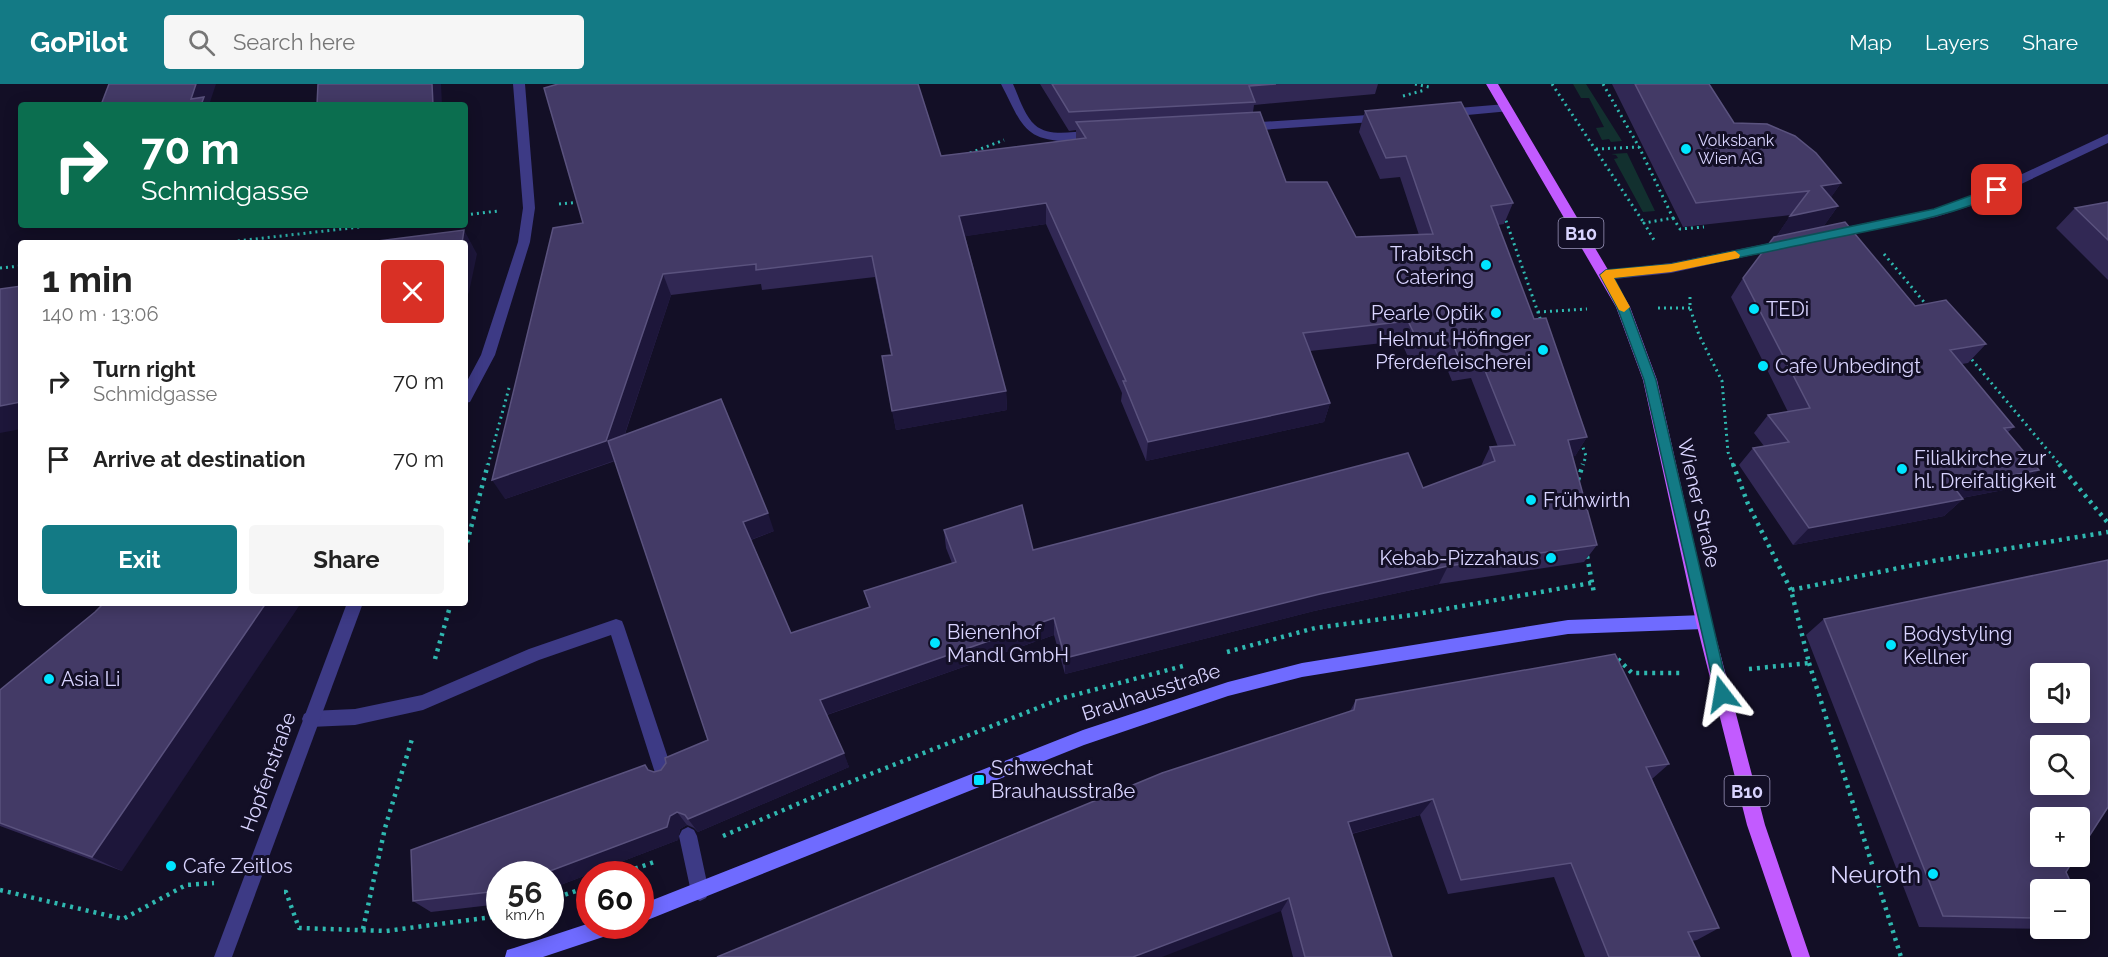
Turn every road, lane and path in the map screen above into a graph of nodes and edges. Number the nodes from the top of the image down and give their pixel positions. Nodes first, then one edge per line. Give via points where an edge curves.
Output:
1 (519, 84) edge
2 (1007, 84) edge
3 (1436, 84) edge
4 (1492, 84) edge
5 (1552, 84) edge
6 (1603, 84) edge
7 (1400, 96) dead end
8 (1506, 108) junction
9 (1428, 115) edge
10 (1393, 117) edge
11 (1030, 127) junction
12 (1229, 129) edge
13 (1113, 135) edge
14 (2108, 138) edge
15 (1639, 147) junction
16 (1596, 149) junction
17 (962, 156) edge
18 (583, 201) edge
19 (1500, 206) edge
20 (529, 208) junction
21 (468, 215) edge
22 (1673, 218) junction
23 (1644, 223) junction
24 (1710, 226) edge
25 (351, 228) edge
26 (1820, 237) edge
27 (246, 240) edge
28 (1797, 242) edge
29 (1884, 254) dead end
30 (18, 266) edge
31 (0, 268) edge
32 (1671, 268) junction
33 (1606, 275) junction
34 (1936, 316) edge
35 (1541, 322) edge
36 (1966, 352) edge
37 (468, 392) edge
38 (1579, 435) edge
39 (1577, 484) edge
40 (2108, 523) edge
41 (2108, 532) edge
42 (1585, 548) edge
43 (1791, 590) junction
44 (354, 606) edge
45 (450, 606) edge
46 (1704, 622) junction
47 (1605, 625) junction
48 (1809, 663) junction
49 (1716, 672) junction
50 (423, 702) junction
51 (310, 719) junction
52 (665, 776) edge
53 (688, 836) edge
54 (248, 886) junction
55 (0, 890) edge
56 (700, 892) junction
57 (654, 909) edge
58 (486, 918) edge
59 (363, 929) junction
60 (576, 937) edge
61 (223, 957) edge
62 (514, 957) edge
63 (1801, 957) edge
64 (1901, 957) edge

1 - 20 street
2 - 11 street
3 - 7 path
4 - 8 main road, Wiener Straße / B10
5 - 16 path
6 - 15 path
8 - 9 street
8 - 33 main road, Wiener Straße / B10
10 - 12 street
11 - 13 street via 1066,137
11 - 17 path
14 - 26 street via 1978,199 1936,213
15 - 16 path
15 - 22 path
16 - 23 path
18 - 20 path
19 - 35 path
20 - 21 path
20 - 37 street via 524,242 488,355
22 - 23 path
22 - 24 path via 1680,229
23 - 32 path
25 - 27 path
28 - 32 street
29 - 34 path
30 - 31 path
32 - 33 street
32 - 43 path via 1689,292 1699,335 1722,381 1728,452 1748,504
33 - 46 main road, Wiener Straße / B10 via 1623,307 1650,380
36 - 40 path
38 - 39 path via 1586,456
41 - 43 path
42 - 47 path
43 - 48 path
44 - 51 street, Hopfenstraße
45 - 50 path
46 - 47 street, Brauhausstraße
46 - 49 main road, Wiener Straße / B10
47 - 49 path via 1617,658 1632,673
47 - 56 street, Brauhausstraße via 1568,627 1380,656 1228,689 1083,738
48 - 49 path
48 - 64 path
49 - 63 main road, Wiener Straße / B10 via 1756,825
50 - 51 street via 355,717
50 - 52 street via 535,654 616,626
50 - 59 path via 386,828
51 - 54 street, Hopfenstraße
53 - 56 street
54 - 55 path via 222,882 186,885 123,919
54 - 59 path via 286,892 299,928
54 - 61 street, Hopfenstraße
56 - 57 street, Brauhausstraße
58 - 59 path via 386,931
60 - 62 street

